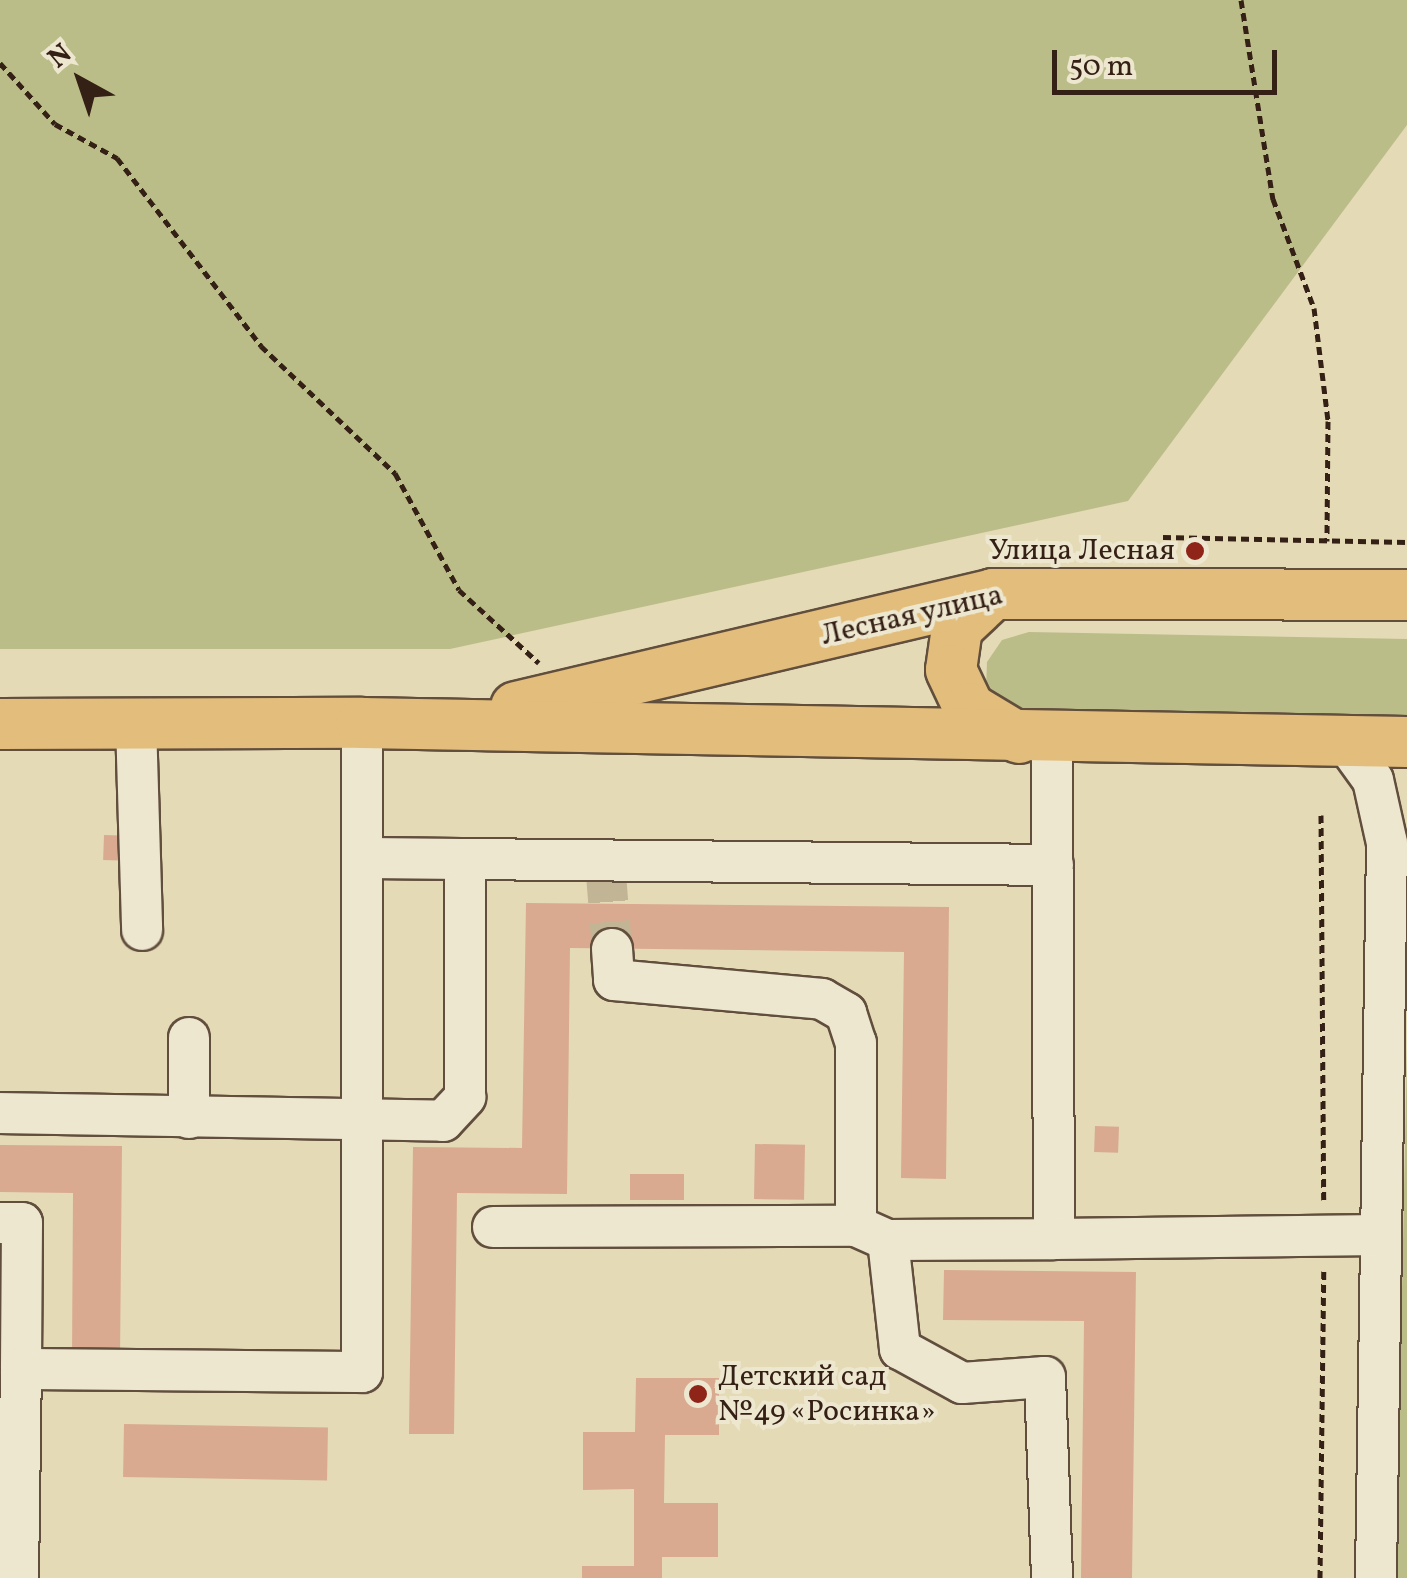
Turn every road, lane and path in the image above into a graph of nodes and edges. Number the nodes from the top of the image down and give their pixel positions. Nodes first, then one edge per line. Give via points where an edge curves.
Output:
1 (1241, 0) edge
2 (0, 63) edge
3 (1163, 537) dead end
4 (1327, 541) junction
5 (1407, 542) edge
6 (993, 594) junction
7 (1407, 596) edge
8 (574, 696) junction
9 (136, 723) junction
10 (0, 724) edge
11 (362, 724) junction
12 (426, 726) junction
13 (1035, 738) junction
14 (1344, 740) junction
15 (1407, 742) edge
16 (1321, 815) dead end
17 (365, 858) junction
18 (465, 859) junction
19 (1052, 865) junction
20 (142, 930) dead end
21 (612, 949) tunnel mouth
22 (189, 1038) dead end
23 (0, 1112) edge
24 (189, 1118) junction
25 (363, 1124) junction
26 (0, 1223) edge
27 (494, 1227) dead end
28 (872, 1233) junction
29 (1382, 1235) junction
30 (1324, 1236) junction
31 (1054, 1239) junction
32 (21, 1369) junction
33 (18, 1578) edge
34 (1052, 1578) edge
35 (1320, 1578) edge
36 (1376, 1578) edge

1 - 4 path via 1273,199 1314,308 1328,421
2 - 8 path via 54,124 116,158 261,346 395,473 459,590
3 - 4 path
4 - 5 path
6 - 7 main road, Лесная улица
6 - 8 main road, Лесная улица
6 - 13 main road via 958,628 951,670 969,708
8 - 12 main road, Лесная улица
9 - 10 main road, Лесная улица
9 - 11 main road, Лесная улица
9 - 20 street
11 - 12 main road, Лесная улица
11 - 17 street
12 - 13 main road, Лесная улица
13 - 14 main road, Лесная улица
13 - 19 street
14 - 15 main road, Лесная улица
14 - 29 street via 1374,780 1387,843
16 - 30 path
17 - 18 street
17 - 25 street
18 - 19 street
18 - 25 street via 465,1097 444,1121
19 - 31 street
21 - 28 street via 614,980 822,999 846,1014 856,1044
22 - 24 street
23 - 24 street
24 - 25 street
25 - 32 street via 362,1372
26 - 32 street via 22,1223
27 - 28 street
28 - 31 street
28 - 34 street via 900,1349 962,1383 1046,1377
29 - 30 street
29 - 36 street
30 - 31 street
30 - 35 path
32 - 33 street

